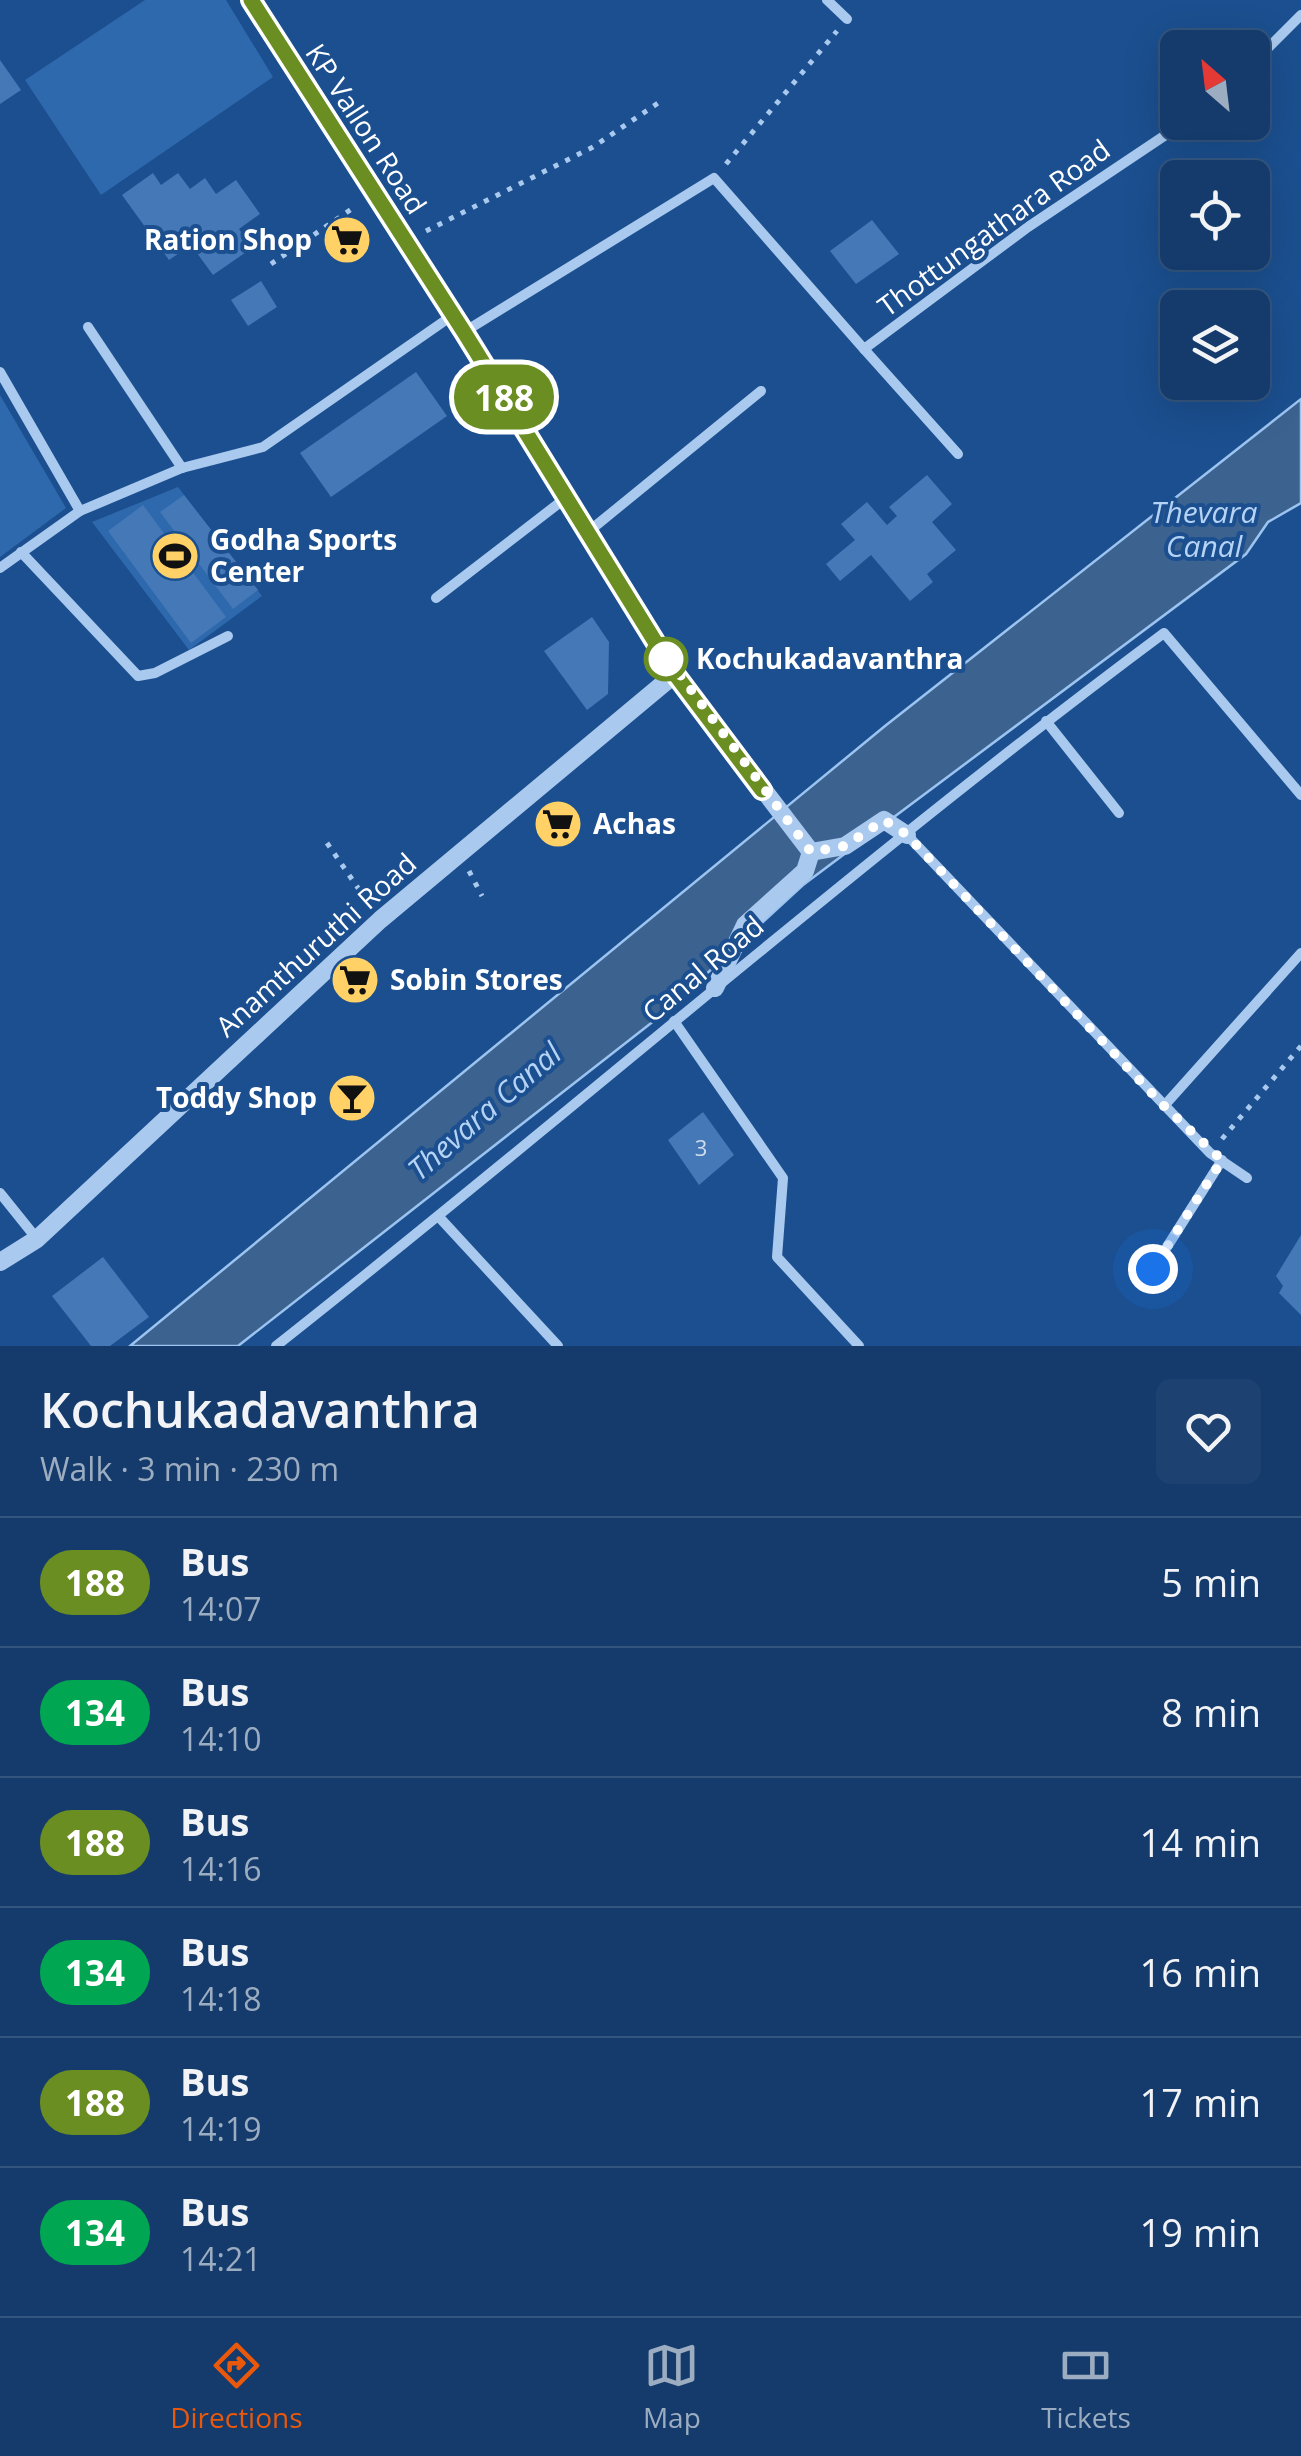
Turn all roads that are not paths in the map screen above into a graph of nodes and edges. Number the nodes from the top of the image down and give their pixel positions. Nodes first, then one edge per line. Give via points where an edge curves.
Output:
1 (251, 0) edge
2 (827, 0) edge
3 (1301, 14) edge
4 (847, 18) road end
5 (1270, 46) edge
6 (1160, 138) edge
7 (453, 315) junction
8 (88, 327) dead end
9 (464, 332) junction
10 (864, 350) junction
11 (0, 372) edge
12 (761, 390) dead end
13 (958, 454) dead end
14 (182, 468) junction
15 (567, 497) junction
16 (80, 511) junction
17 (588, 532) junction
18 (21, 552) junction
19 (0, 568) edge
20 (436, 598) dead end
21 (228, 636) dead end
22 (675, 674) junction
23 (1046, 721) junction
24 (1301, 795) edge
25 (1119, 813) dead end
26 (906, 834) junction
27 (811, 852) junction
28 (1301, 953) edge
29 (715, 988) junction
30 (674, 1021) junction
31 (1164, 1106) junction
32 (1222, 1160) junction
33 (1247, 1178) dead end
34 (0, 1193) edge
35 (440, 1217) junction
36 (37, 1239) junction
37 (0, 1262) edge
38 (1153, 1269) dead end
39 (276, 1346) edge
40 (558, 1346) edge
41 (860, 1346) edge

1 - 7 street, KP Vallon Road
2 - 4 street
3 - 5 street
6 - 10 street, Thottungathara Road
7 - 9 street, KP Vallon Road
7 - 14 street via 262,448
8 - 14 street
9 - 10 street, Thottungathara Road via 714,178
9 - 15 street, KP Vallon Road
10 - 13 street
11 - 16 street
12 - 17 street
14 - 16 street
15 - 17 street, KP Vallon Road
15 - 20 street
16 - 18 street
17 - 22 street, KP Vallon Road
18 - 19 street
18 - 21 street via 138,676
22 - 27 street, KP Vallon Road
22 - 36 street, Anamthuruthi Road via 380,920
23 - 24 street, Canal Road via 1164,632
23 - 25 street
23 - 26 street, Canal Road
26 - 27 street via 884,820 845,846
26 - 29 street, Canal Road
26 - 31 street
27 - 29 street via 805,871 745,925
28 - 31 street
29 - 30 street, Canal Road
30 - 35 street, Canal Road
30 - 41 street via 783,1178 777,1257
31 - 32 street
32 - 33 street
32 - 38 street
34 - 36 street
35 - 39 street, Canal Road
35 - 40 street
36 - 37 street, Anamthuruthi Road

